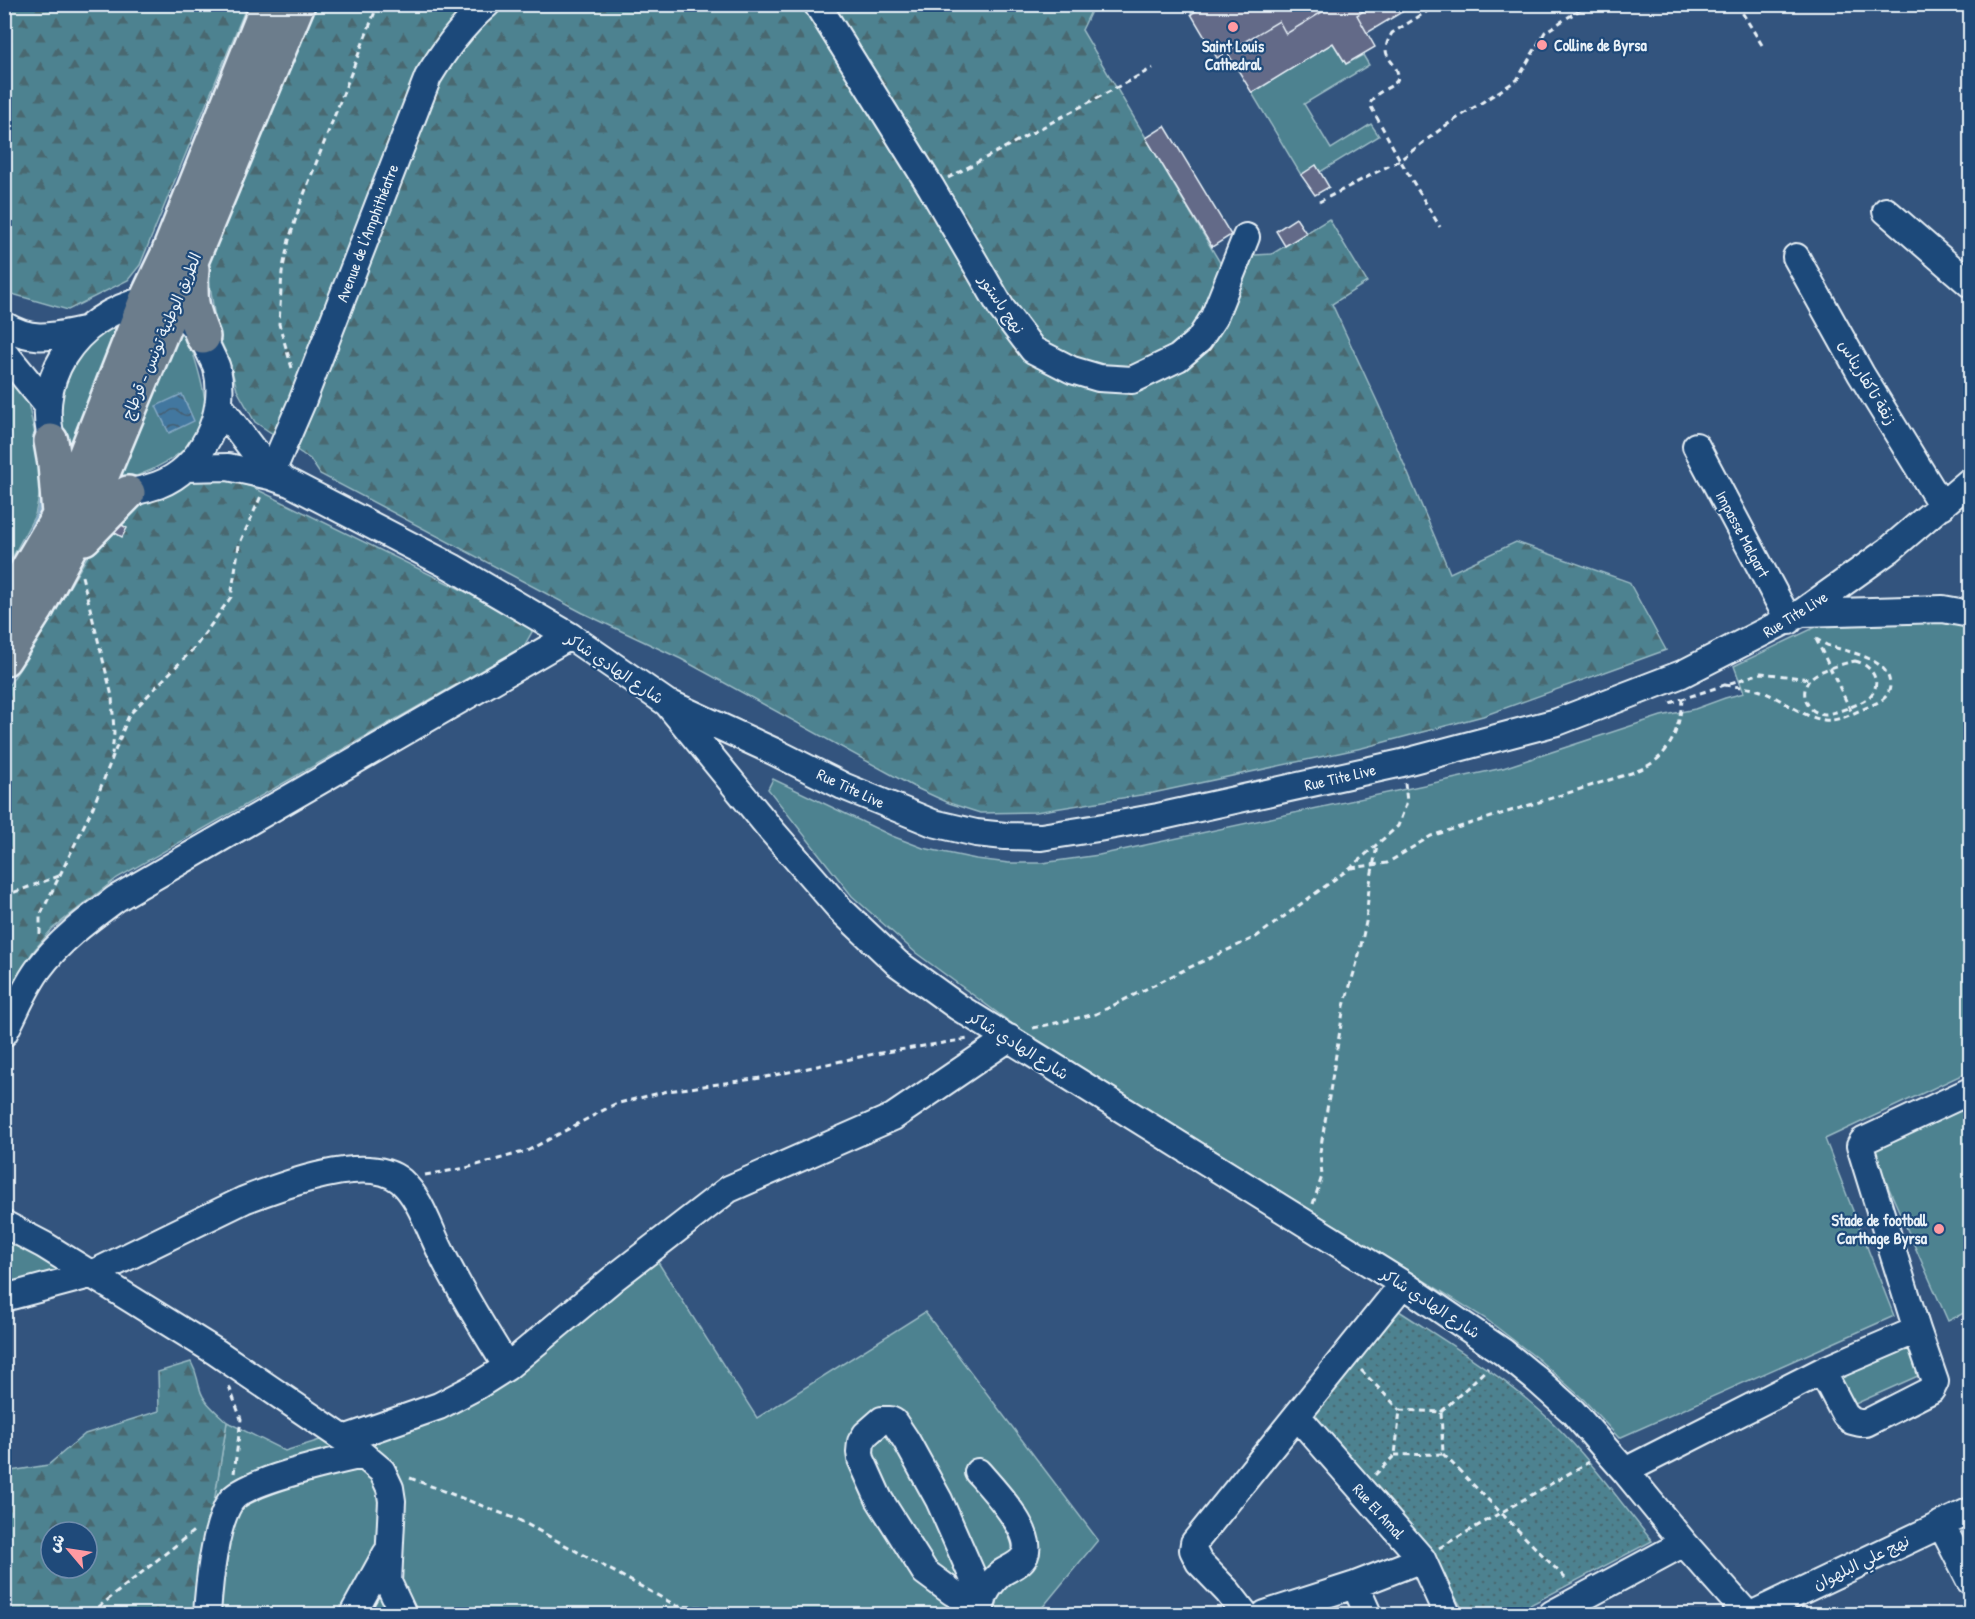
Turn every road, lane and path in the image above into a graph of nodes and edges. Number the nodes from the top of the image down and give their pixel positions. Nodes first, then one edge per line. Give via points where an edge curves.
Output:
1 (268, 4) edge
2 (298, 4) edge
3 (378, 4) edge
4 (487, 4) edge
5 (817, 4) edge
6 (1439, 4) edge
7 (1589, 4) edge
8 (1737, 4) edge
9 (1762, 45) dead end
10 (1153, 68) dead end
11 (1400, 160) junction
12 (931, 187) junction
13 (1319, 202) dead end
14 (1886, 211) dead end
15 (1440, 227) dead end
16 (1246, 237) dead end
17 (181, 257) junction
18 (1796, 257) dead end
19 (1971, 284) edge
20 (144, 306) junction
21 (4, 325) edge
22 (84, 330) junction
23 (203, 337) junction
24 (4, 352) edge
25 (302, 402) junction
26 (219, 405) junction
27 (48, 406) junction
28 (51, 441) junction
29 (1696, 447) dead end
30 (186, 468) junction
31 (277, 477) junction
32 (1971, 481) edge
33 (84, 489) junction
34 (128, 492) junction
35 (1942, 506) junction
36 (59, 516) junction
37 (64, 558) junction
38 (4, 609) edge
39 (1971, 614) edge
40 (1795, 617) junction
41 (570, 636) junction
42 (1816, 639) junction
43 (4, 659) edge
44 (1831, 669) junction
45 (1682, 674) junction
46 (1810, 679) junction
47 (667, 703) junction
48 (1849, 707) junction
49 (1852, 713) junction
50 (111, 759) junction
51 (1402, 763) junction
52 (1377, 844) junction
53 (1374, 865) junction
54 (1350, 868) junction
55 (60, 876) junction
56 (4, 896) edge
57 (39, 968) junction
58 (4, 1033) edge
59 (1006, 1036) junction
60 (1971, 1091) edge
61 (400, 1180) junction
62 (1303, 1222) junction
63 (4, 1224) edge
64 (90, 1275) junction
65 (1403, 1284) junction
66 (4, 1298) edge
67 (1917, 1330) junction
68 (216, 1352) junction
69 (1503, 1352) junction
70 (1346, 1355) junction
71 (507, 1367) junction
72 (1822, 1371) junction
73 (1400, 1410) junction
74 (1441, 1412) junction
75 (1297, 1416) junction
76 (1606, 1450) junction
77 (1443, 1454) junction
78 (363, 1455) junction
79 (1395, 1455) junction
80 (1625, 1471) junction
81 (978, 1472) dead end
82 (1360, 1489) junction
83 (230, 1501) junction
84 (1971, 1511) edge
85 (1500, 1512) junction
86 (1941, 1524) junction
87 (1684, 1544) junction
88 (388, 1551) junction
89 (1422, 1559) junction
90 (1971, 1581) edge
91 (1354, 1585) junction
92 (1583, 1599) junction
93 (981, 1607) edge
94 (90, 1614) edge
95 (207, 1614) edge
96 (353, 1614) edge
97 (403, 1614) edge
98 (739, 1614) edge
99 (1245, 1614) edge
100 (1265, 1614) edge
101 (1368, 1614) edge
102 (1447, 1614) edge
103 (1552, 1614) edge
104 (1747, 1614) edge
105 (1753, 1614) edge

1 - 17 highway, الطريق الوطنية تونس - قرطاج
2 - 17 highway, الطريق الوطنية تونس - قرطاج
3 - 25 path via 301,202 282,272 279,324
4 - 25 street, Avenue de l'Amphithéatre via 448,44 428,77
5 - 12 street, نهج باستور
6 - 11 path via 1392,33 1386,48 1398,79 1371,101 1371,110
7 - 11 path via 1545,32 1517,80
8 - 9 path
10 - 12 path
11 - 13 path
11 - 15 path
12 - 16 street, نهج باستور via 1002,309 1033,350 1072,370 1099,378 1132,380 1178,358 1199,340 1214,317
14 - 19 street
17 - 20 highway, الطريق الوطنية تونس - قرطاج
17 - 20 highway via 146,284
17 - 23 highway via 192,310
18 - 35 street, زنقة تاكفاريناس via 1861,374
20 - 22 street
20 - 23 street via 184,318
20 - 33 highway, الطريق الوطنية تونس - قرطاج
21 - 22 street via 34,337
22 - 27 street via 65,352 53,378
23 - 26 street via 217,370
24 - 27 street
25 - 31 street, Avenue de l'Amphithéatre
26 - 30 street via 202,450
26 - 31 street
27 - 28 street
28 - 33 street via 61,466
28 - 36 highway
29 - 40 street, Impasse Malgart
30 - 31 street via 228,467
30 - 34 street via 159,485
31 - 41 street, شارع الهادي شاكر via 452,567
31 - 50 path via 239,545 231,597 196,646 129,715
32 - 35 street, Rue Tite Live
33 - 34 street
33 - 36 highway, الطريق الوطنية تونس - قرطاج
33 - 37 highway, الطريق الوطنية تونس - قرطاج via 81,526
34 - 37 highway
35 - 40 street, Rue Tite Live via 1889,550
36 - 38 highway, الطريق الوطنية تونس - قرطاج
37 - 43 highway, الطريق الوطنية تونس - قرطاج
37 - 50 path via 80,568 112,696
39 - 40 street via 1943,609
40 - 42 path via 1812,629
40 - 45 street, Rue Tite Live
41 - 47 street, شارع الهادي شاكر
41 - 57 street via 117,898 81,924
42 - 44 path
42 - 49 path via 1865,657 1886,673 1888,694 1882,701
44 - 46 path
44 - 48 path
44 - 48 path via 1855,662 1863,663 1874,674 1870,697
45 - 51 street, Rue Tite Live via 1557,722
45 - 53 path via 1681,712 1670,746 1651,764 1431,836 1387,863
46 - 48 path via 1804,694 1810,708 1825,714
46 - 49 path via 1761,673 1723,685 1759,690 1826,721
47 - 51 street, Rue Tite Live via 900,811 933,823 1005,837 1041,837 1138,821
47 - 59 street, شارع الهادي شاكر via 792,855 866,934 925,985
48 - 49 path
50 - 55 path
51 - 52 path via 1407,802 1398,826
52 - 53 path
52 - 54 path
53 - 54 path
53 - 62 path via 1366,922 1344,1006 1329,1092 1320,1152 1322,1176
54 - 59 path via 1256,937 1096,1014
55 - 56 path
55 - 57 path via 40,916
57 - 58 street
59 - 61 path via 874,1054 761,1078 668,1091 615,1104 527,1150 466,1168
59 - 62 street, شارع الهادي شاكر
59 - 71 street via 893,1117 729,1189
60 - 67 street via 1860,1146
61 - 64 street via 364,1169 341,1170 286,1184 244,1200
61 - 71 street
62 - 65 street, شارع الهادي شاكر
63 - 64 street
64 - 66 street
64 - 68 street
65 - 69 street, شارع الهادي شاكر
65 - 70 street
67 - 72 street
67 - 72 street via 1935,1386 1866,1423 1852,1421 1845,1415
68 - 78 street
68 - 83 path via 241,1419
69 - 74 path
69 - 76 street, شارع الهادي شاكر via 1574,1412
70 - 73 path
70 - 75 street
71 - 78 street
72 - 80 street
73 - 74 path
73 - 79 path
74 - 77 path
75 - 82 street, Rue El Amal
75 - 99 street via 1194,1543 1199,1562
76 - 80 street, شارع الهادي شاكر
76 - 85 path
77 - 79 path
77 - 85 path
78 - 83 street via 271,1479
78 - 88 street via 390,1488
78 - 98 path via 399,1474 519,1520 677,1606 731,1609
79 - 82 path
80 - 87 street, شارع الهادي شاكر
81 - 93 street via 1002,1499 1024,1535 1026,1547 1018,1564 1002,1573 986,1592
82 - 89 street, Rue El Amal
83 - 94 path
83 - 95 street via 217,1540
84 - 86 street, نهج علي البلهوان
85 - 89 path
85 - 92 path
86 - 90 street
86 - 105 street, نهج علي البلهوان
87 - 92 street
87 - 104 street, شارع الهادي شاكر
88 - 96 street
88 - 97 street via 388,1582
89 - 91 street
89 - 102 street, Rue El Amal
91 - 100 street
91 - 101 street
92 - 103 street
93 - 93 street via 939,1500 894,1422 882,1420 866,1434 860,1452 879,1499 925,1572

